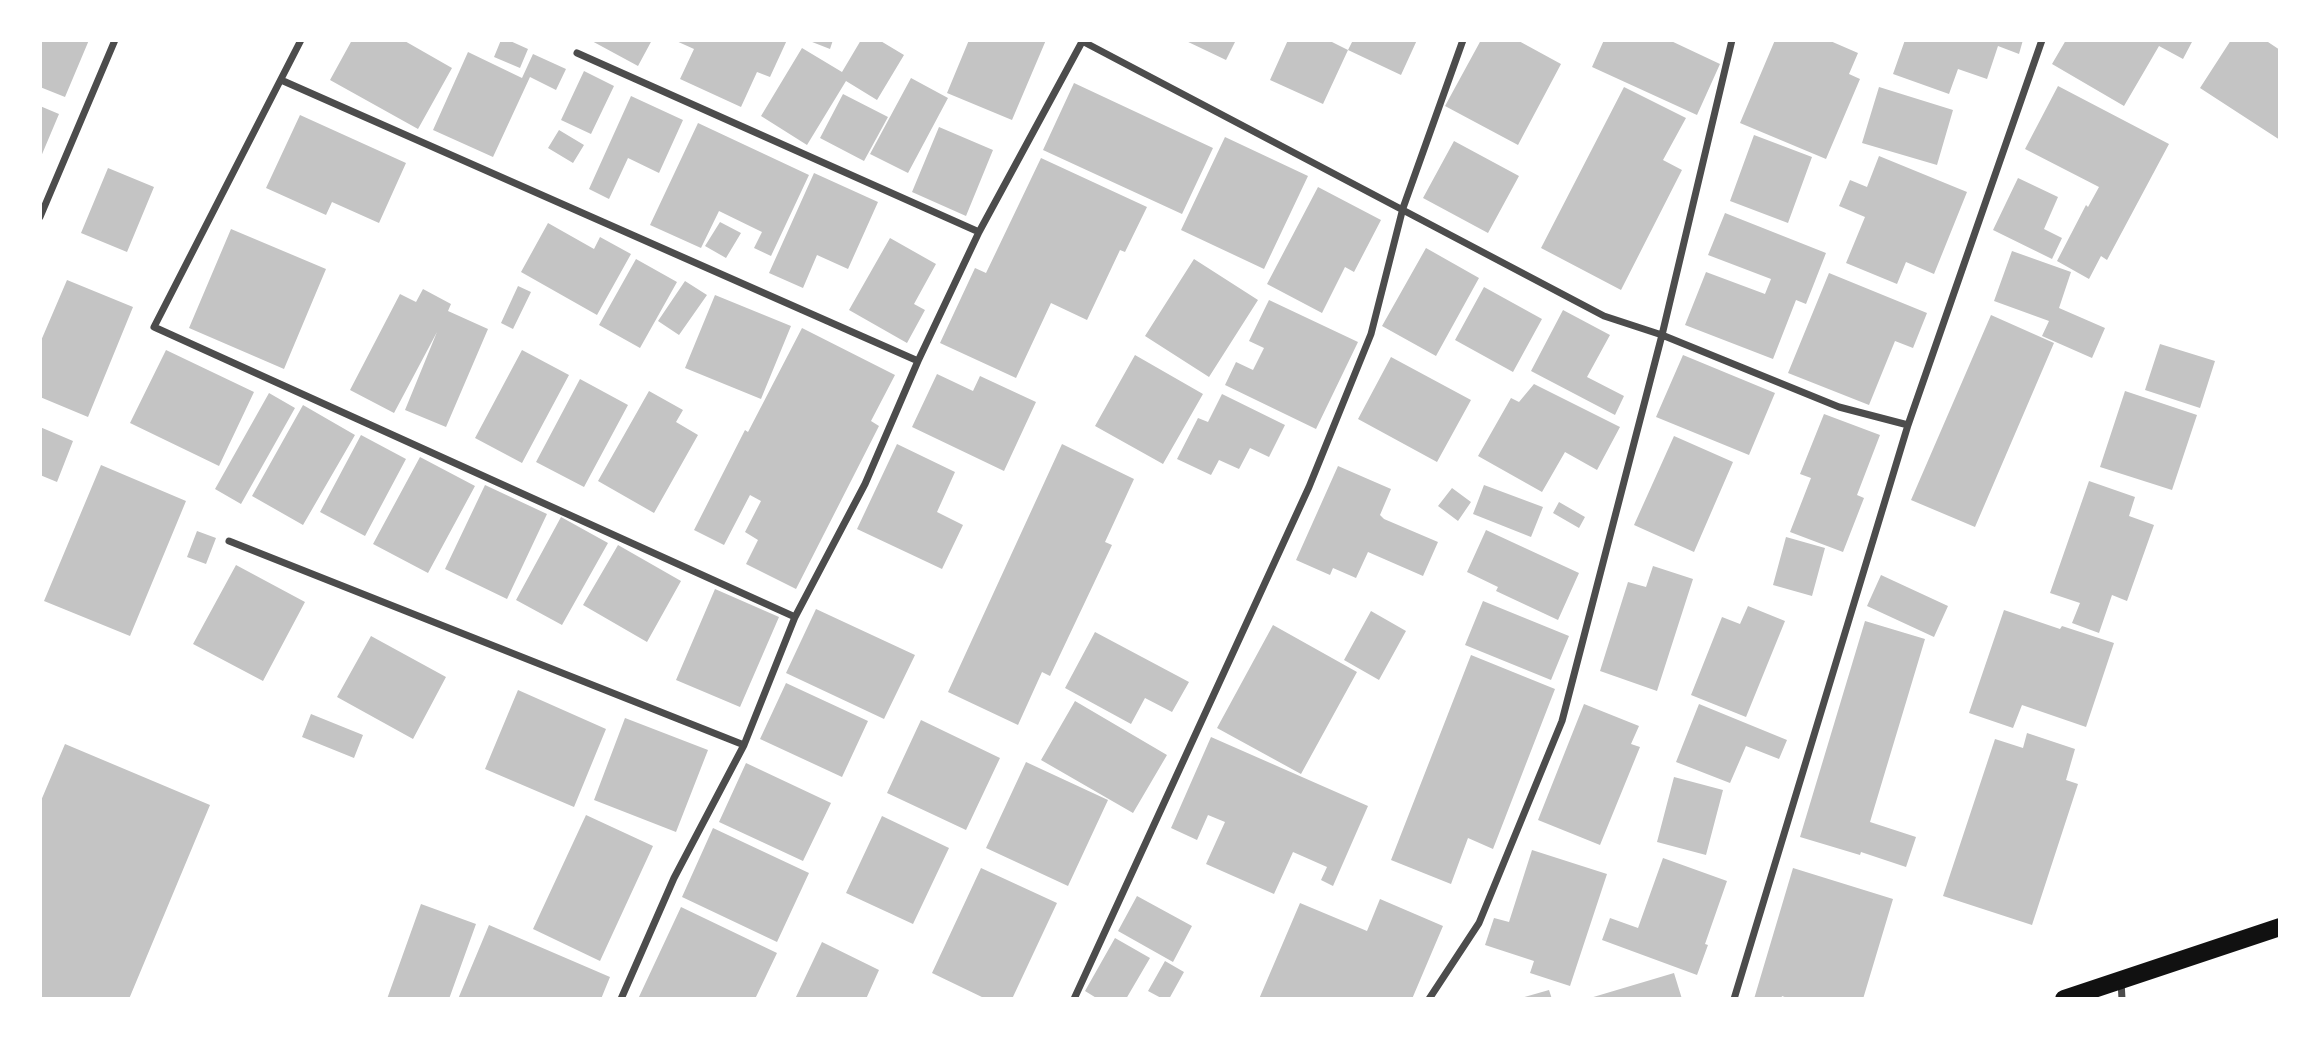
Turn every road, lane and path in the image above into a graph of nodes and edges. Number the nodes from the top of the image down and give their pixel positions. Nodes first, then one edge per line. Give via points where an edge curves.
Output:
1 (115, 40) edge
2 (301, 40) edge
3 (1463, 40) edge
4 (1732, 40) edge
5 (2042, 40) edge
6 (1083, 41) edge
7 (577, 53) dead end
8 (281, 80) junction
9 (1403, 208) junction
10 (40, 218) edge
11 (979, 232) junction
12 (1662, 335) junction
13 (918, 361) junction
14 (1908, 425) junction
15 (229, 541) dead end
16 (795, 617) junction
17 (744, 745) junction
18 (2280, 927) edge
19 (2120, 980) junction
20 (621, 999) edge
21 (1074, 999) edge
22 (1429, 999) edge
23 (1734, 999) edge
24 (2064, 999) edge
25 (2122, 999) edge

1 - 10 street
2 - 8 street
3 - 9 street
4 - 12 street
5 - 14 street
6 - 9 street
6 - 11 street
7 - 11 street
8 - 13 street
8 - 16 street via 155,327
9 - 12 street via 1604,316
9 - 21 street via 1371,334 1309,487
11 - 13 street
12 - 14 street via 1839,407
12 - 22 street via 1562,721 1479,923
13 - 16 street via 865,484
14 - 23 street
15 - 17 street
16 - 17 street
17 - 20 street via 674,878
18 - 19 main road
19 - 24 main road
19 - 25 street

